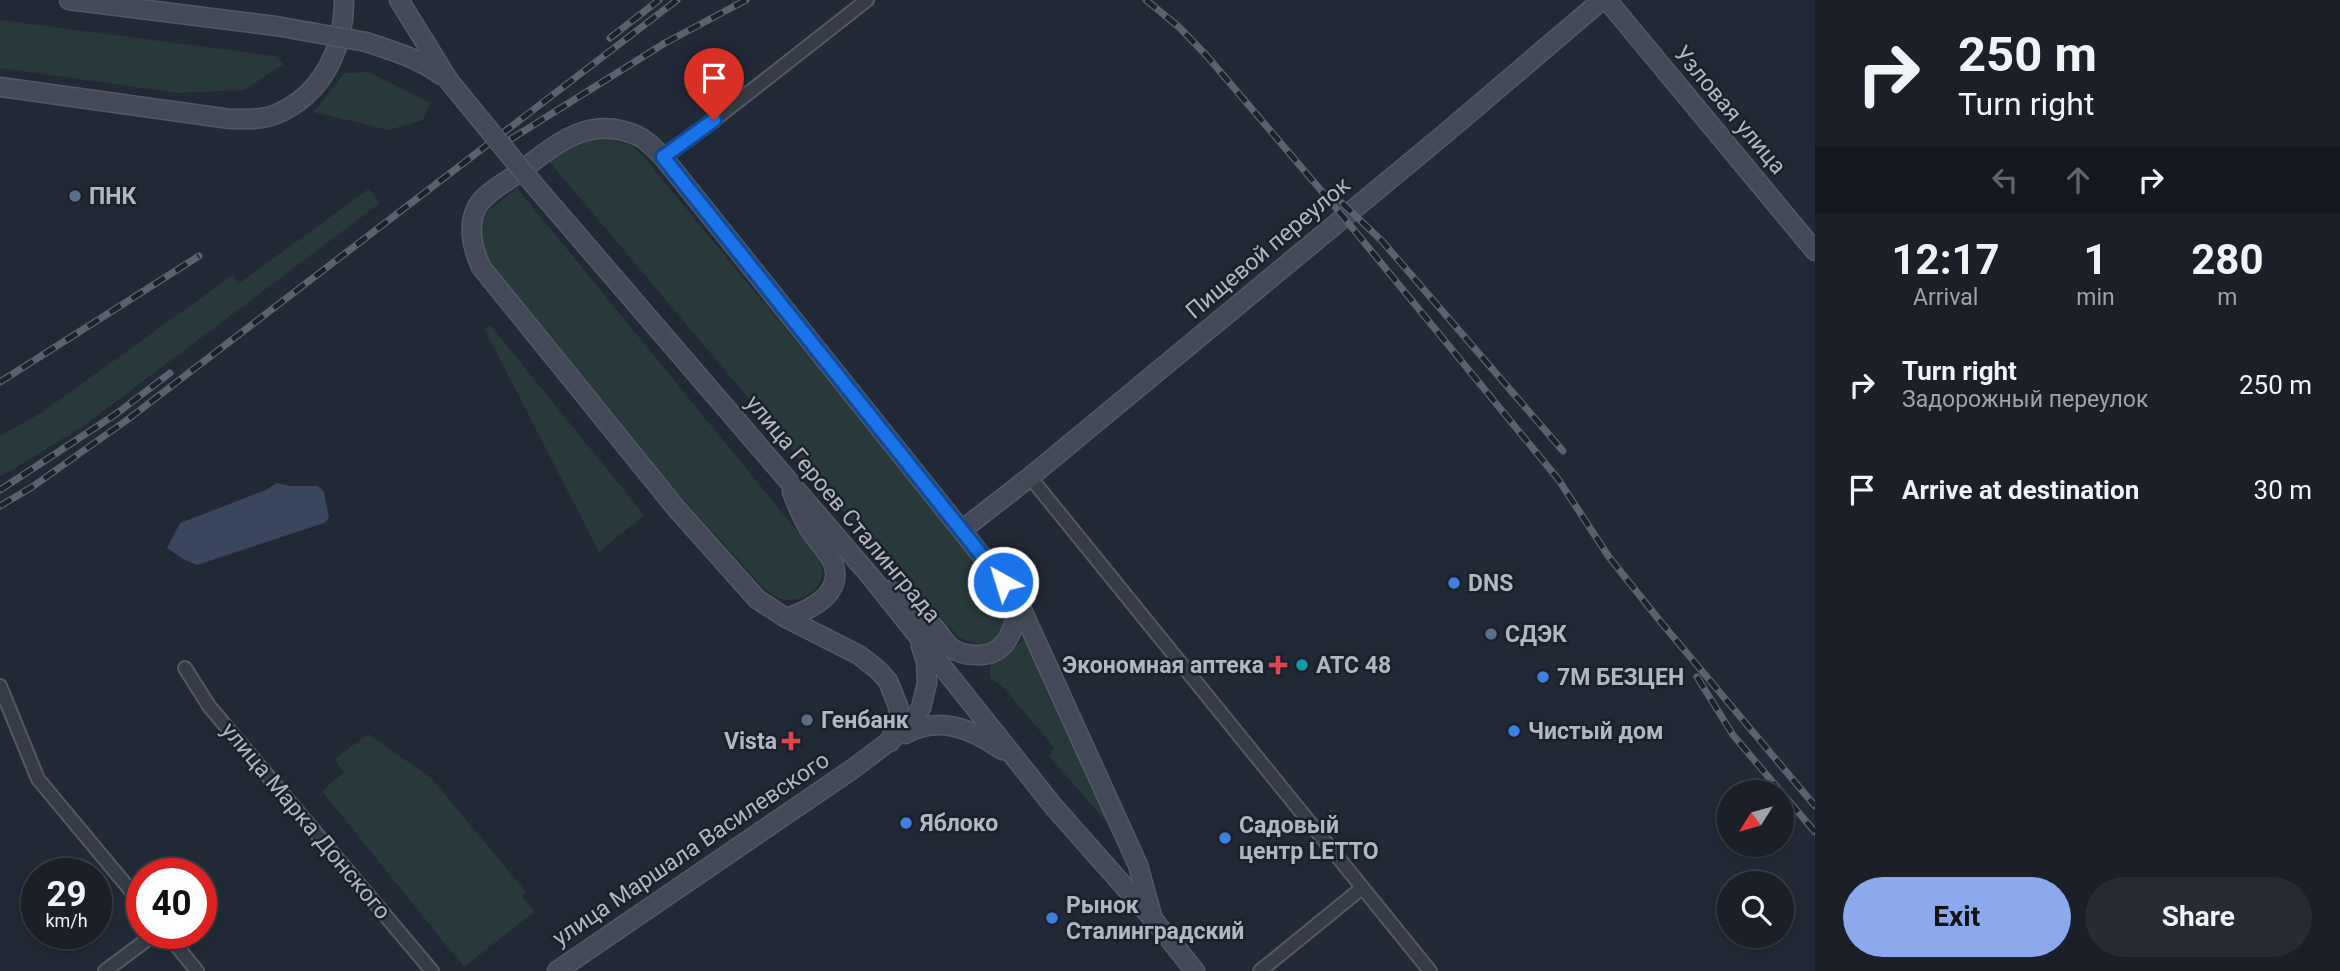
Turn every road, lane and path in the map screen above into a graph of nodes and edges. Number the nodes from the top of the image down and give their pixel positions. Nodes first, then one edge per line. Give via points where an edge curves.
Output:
1 (69, 0) edge
2 (344, 0) edge
3 (399, 0) edge
4 (867, 0) edge
5 (1605, 0) edge
6 (449, 81) junction
7 (0, 87) edge
8 (663, 157) junction
9 (1815, 251) edge
10 (783, 473) junction
11 (1030, 477) junction
12 (962, 530) junction
13 (871, 576) junction
14 (1018, 601) junction
15 (786, 618) junction
16 (916, 634) junction
17 (185, 668) dead end
18 (0, 686) edge
19 (890, 742) junction
20 (1018, 762) junction
21 (126, 885) edge
22 (1362, 888) junction
23 (1153, 919) junction
24 (135, 949) edge
25 (179, 949) edge
26 (105, 971) edge
27 (197, 971) edge
28 (432, 971) edge
29 (557, 971) edge
30 (1195, 971) edge
31 (1260, 971) edge
32 (1430, 971) edge

1 - 6 street, bridge via 366,42 427,64
2 - 7 street via 331,65 305,95 273,115 230,119
3 - 6 street
4 - 8 street
5 - 9 street, Узловая улица
5 - 11 street, Пищевой переулок
6 - 10 street, улица Героев Сталинграда, bridge
8 - 12 street
8 - 15 street via 640,136 603,128 575,133 476,208 471,237 475,254 491,280 676,508 757,599
10 - 13 street, улица Героев Сталинграда
10 - 15 street via 807,526 835,569 824,598 811,609
11 - 12 street, Пищевой переулок
11 - 22 street
12 - 14 street
13 - 14 street via 919,612 951,648 964,654 995,652 1008,641
13 - 16 street, улица Героев Сталинграда
14 - 23 street via 1138,865
15 - 19 street via 859,655 878,670 894,694 899,716
16 - 19 street, улица Маршала Василевского via 926,662 927,684 916,718
16 - 20 street, улица Героев Сталинграда
17 - 28 street, улица Марка Донского via 209,706
18 - 21 street via 38,779
19 - 20 street via 933,723 956,726 974,732
19 - 29 street, улица Маршала Василевского
20 - 23 street, улица Героев Сталинграда
22 - 31 street
22 - 32 street
23 - 30 street, улица Героев Сталинграда
24 - 26 street
25 - 27 street

